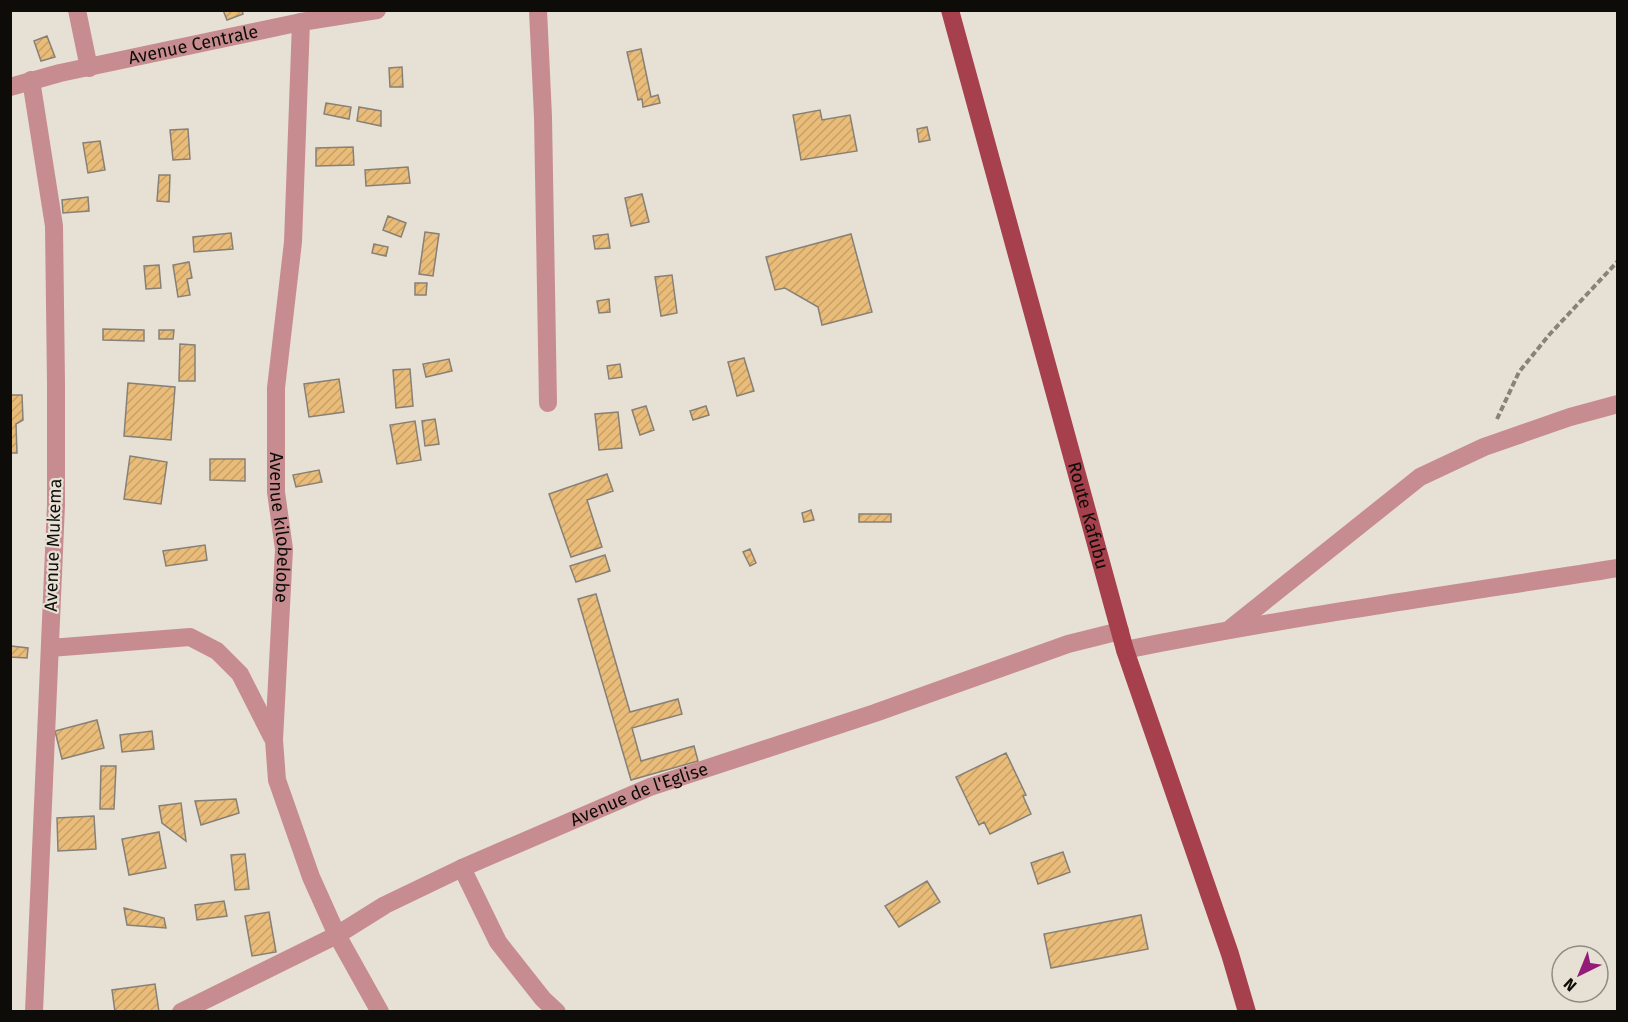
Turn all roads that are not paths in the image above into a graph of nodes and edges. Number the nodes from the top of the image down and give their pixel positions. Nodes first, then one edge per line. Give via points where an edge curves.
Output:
1 (77, 10) edge
2 (538, 10) edge
3 (950, 10) edge
4 (371, 11) edge
5 (301, 22) junction
6 (89, 68) junction
7 (31, 80) junction
8 (10, 87) edge
9 (548, 403) dead end
10 (1617, 404) edge
11 (1617, 568) edge
12 (1229, 629) junction
13 (1120, 631) junction
14 (50, 648) junction
15 (1125, 650) junction
16 (274, 740) junction
17 (462, 868) junction
18 (336, 934) junction
19 (34, 1011) edge
20 (181, 1011) edge
21 (380, 1011) edge
22 (557, 1011) edge
23 (1247, 1011) edge

1 - 6 street
2 - 9 street
3 - 13 main road, Route Kafubu
4 - 5 street, Avenue Centrale
5 - 6 street, Avenue Centrale
5 - 16 street, Avenue kilobelobe via 293,242 276,388 276,492 284,549
6 - 7 street, Avenue Centrale
7 - 8 street, Avenue Centrale
7 - 14 street, Avenue Mukema via 54,226 56,505
10 - 12 street via 1484,447 1420,477
11 - 12 street
12 - 15 street
13 - 15 main road, Route Kafubu
13 - 17 street, Avenue de l'Eglise via 1068,644 650,788
14 - 16 street via 190,637 217,651 240,674
14 - 19 street, Avenue Mukema
15 - 23 main road, Route Kafubu
16 - 18 street, Avenue kilobelobe via 277,780 310,876
17 - 18 street, Avenue de l'Eglise
17 - 22 street via 498,942
18 - 20 street, Avenue de l'Eglise
18 - 21 street, Avenue kilobelobe

